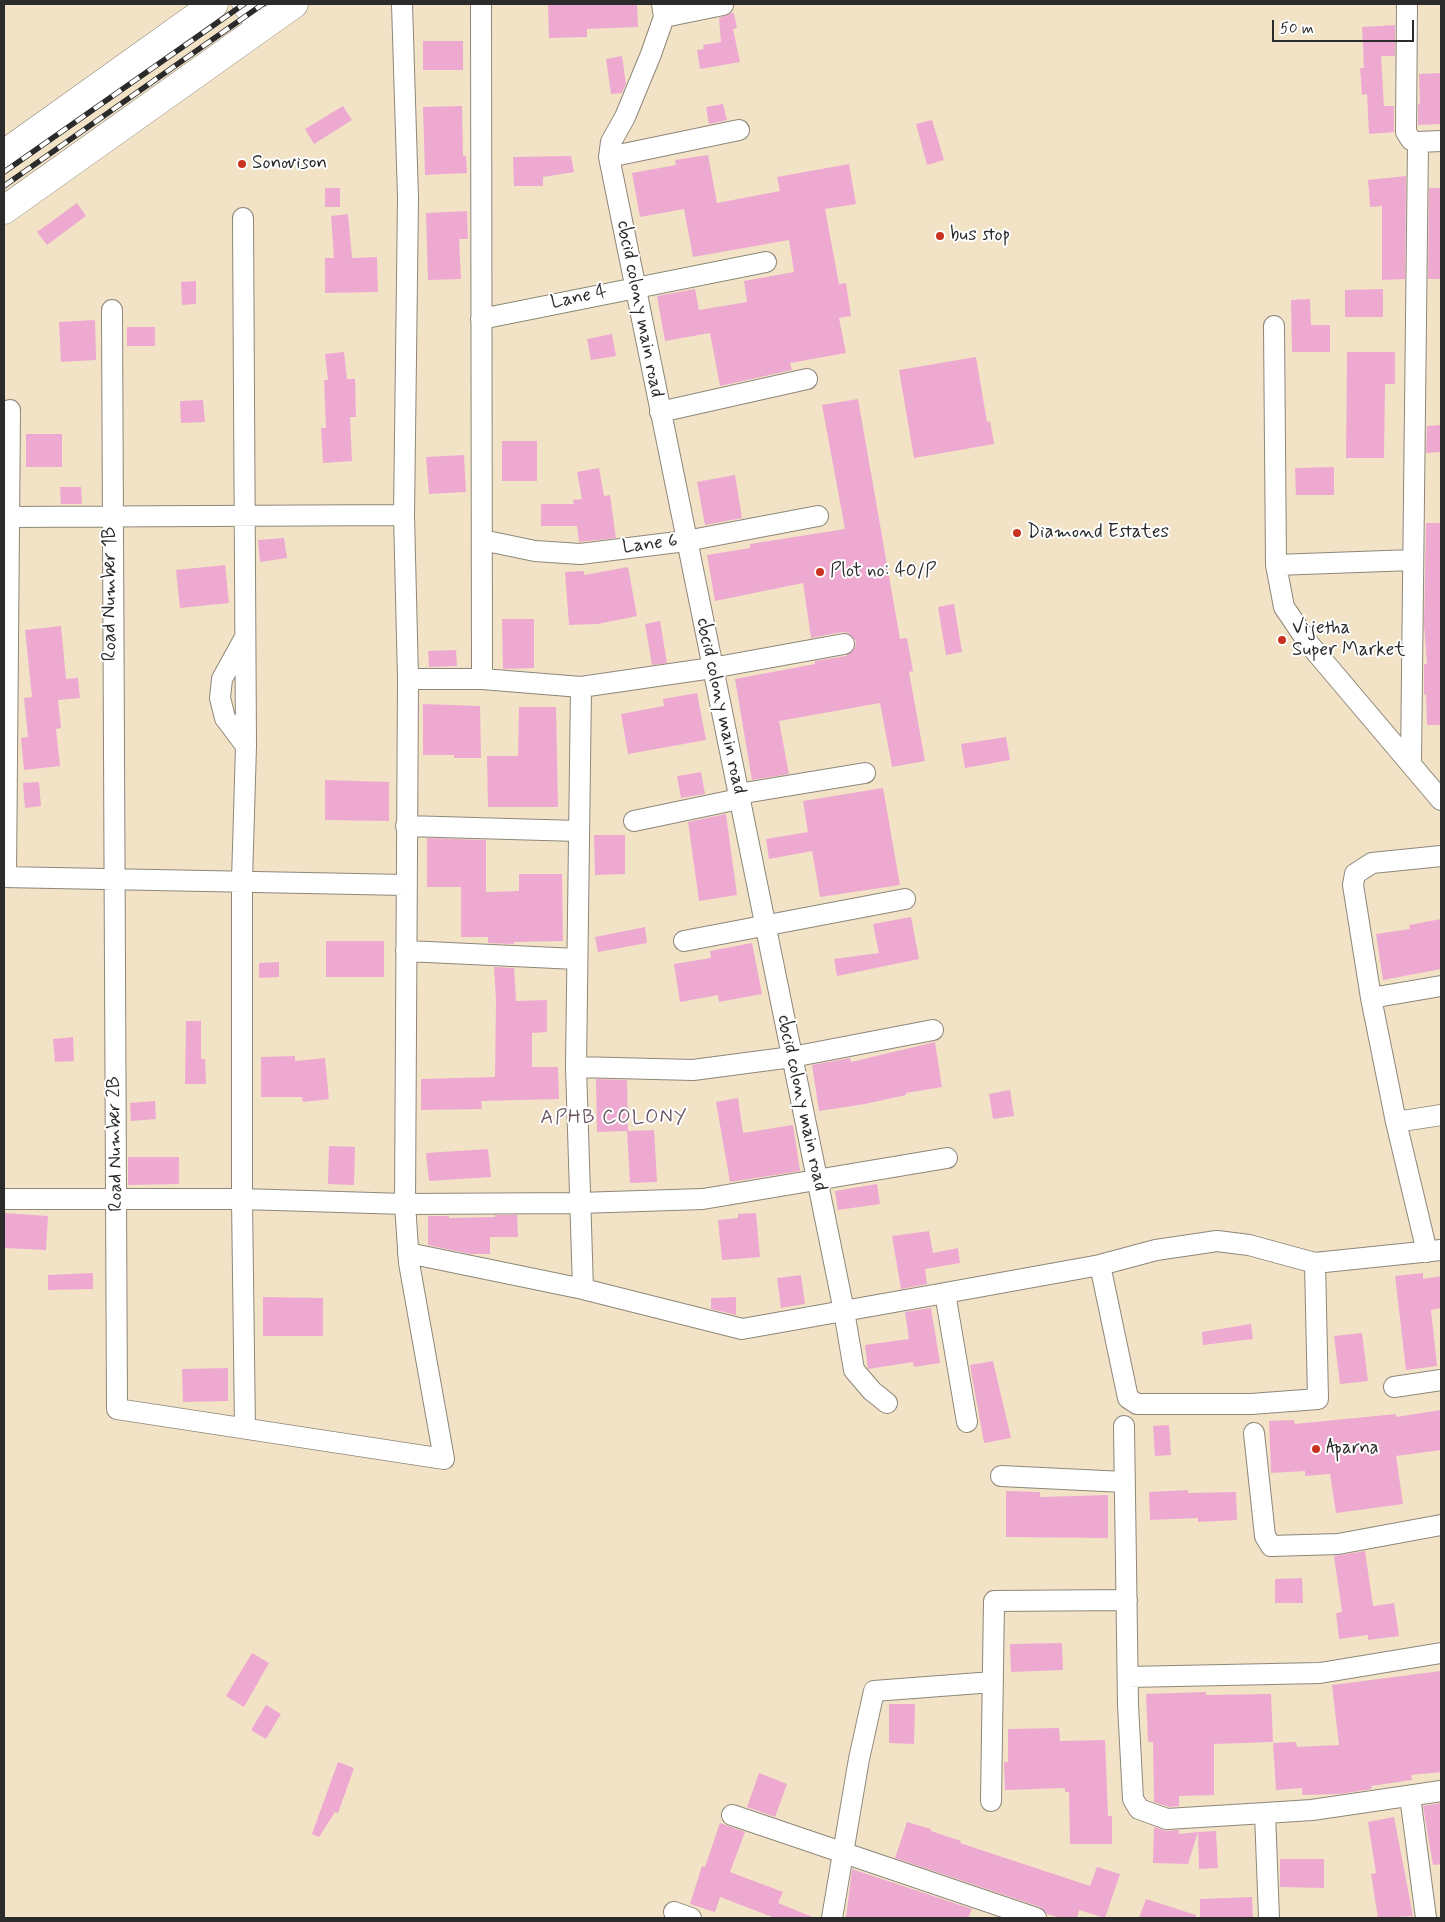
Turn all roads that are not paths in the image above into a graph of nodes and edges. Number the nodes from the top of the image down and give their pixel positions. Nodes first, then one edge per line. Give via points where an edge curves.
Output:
1 (214, 4) edge
2 (246, 4) edge
3 (402, 4) edge
4 (482, 4) edge
5 (1407, 4) edge
6 (723, 5) edge
7 (663, 10) edge
8 (273, 13) edge
9 (739, 130) dead end
10 (1441, 141) edge
11 (1418, 142) junction
12 (4, 154) edge
13 (609, 157) junction
14 (4, 210) edge
15 (244, 218) dead end
16 (766, 262) dead end
17 (634, 287) junction
18 (112, 310) dead end
19 (482, 319) junction
20 (1274, 326) dead end
21 (807, 379) dead end
22 (10, 410) dead end
23 (660, 412) junction
24 (244, 514) junction
25 (404, 515) junction
26 (818, 516) dead end
27 (9, 517) junction
28 (111, 517) junction
29 (482, 540) junction
30 (686, 541) junction
31 (1413, 560) junction
32 (1276, 564) junction
33 (844, 644) dead end
34 (712, 668) junction
35 (408, 679) junction
36 (482, 679) junction
37 (581, 687) junction
38 (1411, 762) junction
39 (865, 773) dead end
40 (739, 797) junction
41 (1441, 800) edge
42 (634, 821) dead end
43 (406, 826) junction
44 (578, 831) junction
45 (1441, 856) edge
46 (5, 877) edge
47 (113, 879) junction
48 (242, 881) junction
49 (406, 884) junction
50 (905, 899) dead end
51 (765, 926) junction
52 (684, 941) dead end
53 (406, 951) junction
54 (577, 958) junction
55 (1441, 986) edge
56 (1371, 998) junction
57 (933, 1030) dead end
58 (792, 1057) junction
59 (576, 1067) junction
60 (1441, 1115) edge
61 (1396, 1122) junction
62 (947, 1158) dead end
63 (818, 1181) junction
64 (116, 1198) junction
65 (242, 1198) junction
66 (4, 1199) edge
67 (579, 1203) junction
68 (405, 1204) junction
69 (1434, 1251) edge
70 (408, 1253) junction
71 (1315, 1263) junction
72 (1100, 1264) junction
73 (583, 1289) junction
74 (946, 1293) junction
75 (844, 1311) junction
76 (1441, 1380) edge
77 (1394, 1387) dead end
78 (887, 1403) dead end
79 (967, 1422) dead end
80 (1124, 1426) dead end
81 (245, 1428) junction
82 (1254, 1433) dead end
83 (1001, 1476) dead end
84 (1124, 1482) junction
85 (1441, 1525) edge
86 (1127, 1600) junction
87 (1441, 1653) edge
88 (1128, 1677) junction
89 (992, 1682) junction
90 (1441, 1791) edge
91 (1410, 1796) junction
92 (991, 1801) dead end
93 (1265, 1813) junction
94 (732, 1815) dead end
95 (842, 1854) junction
96 (832, 1918) edge
97 (1036, 1918) edge
98 (1269, 1918) edge
99 (1426, 1918) edge

1 - 12 highway
2 - 8 highway
3 - 25 street via 408,198
4 - 19 street
5 - 11 street via 1406,132 1411,140
6 - 7 street
7 - 13 street, cbcid colony main road via 652,54 611,142
8 - 14 highway
9 - 13 street
10 - 11 street
11 - 31 street
13 - 17 street, cbcid colony main road
15 - 24 street
16 - 17 street, Lane 4
17 - 19 street, Lane 4
17 - 23 street, cbcid colony main road
18 - 28 street, Road Number 1B
19 - 29 street
20 - 32 street
21 - 23 street
22 - 27 street
23 - 30 street, cbcid colony main road
24 - 25 street
24 - 28 street
24 - 48 street via 245,639 222,679 220,698 224,718 246,746
25 - 35 street
26 - 30 street, Lane 6
27 - 28 street
27 - 46 street
28 - 47 street, Road Number 1B
29 - 30 street, Lane 6 via 535,551 580,554
29 - 36 street
30 - 34 street, cbcid colony main road
31 - 32 street
31 - 38 street
32 - 38 street via 1284,607 1309,644
33 - 34 street
34 - 37 street
34 - 40 street, cbcid colony main road
35 - 36 street
35 - 43 street
36 - 37 street
37 - 44 street
38 - 41 street
39 - 40 street
40 - 42 street
40 - 51 street, cbcid colony main road
43 - 44 street
43 - 49 street
44 - 54 street
45 - 56 street via 1372,863 1355,874 1353,885
46 - 47 street
47 - 48 street
47 - 64 street, Road Number 2B
48 - 49 street
48 - 65 street
49 - 53 street
50 - 51 street
51 - 52 street
51 - 58 street, cbcid colony main road
53 - 54 street
53 - 68 street
54 - 59 street
55 - 56 street
56 - 61 street
57 - 58 street
58 - 59 street via 693,1070
58 - 63 street, cbcid colony main road
59 - 67 street
60 - 61 street
61 - 69 street
62 - 63 street
63 - 67 street via 703,1199
63 - 75 street, cbcid colony main road
64 - 65 street
64 - 66 street
64 - 81 street, Road Number 2B via 117,1409
65 - 68 street
65 - 81 street
67 - 68 street
67 - 73 street
68 - 70 street
69 - 71 street
70 - 73 street
70 - 81 street via 444,1459
71 - 72 street via 1249,1245 1217,1241 1156,1250
71 - 72 street via 1318,1399 1250,1404 1137,1404 1128,1398
72 - 74 street
73 - 75 street via 742,1329
74 - 75 street
74 - 79 street
75 - 78 street, cbcid colony main road via 854,1370
76 - 77 street
80 - 84 street
82 - 85 street via 1265,1536 1271,1546 1338,1544
83 - 84 street
84 - 86 street
86 - 88 street
86 - 89 street via 994,1601
87 - 88 street via 1320,1673
88 - 93 street via 1133,1799 1139,1809 1167,1819
89 - 92 street
89 - 95 street via 874,1690
90 - 91 street
91 - 93 street
91 - 99 street
93 - 98 street
94 - 95 street
95 - 96 street
95 - 97 street

